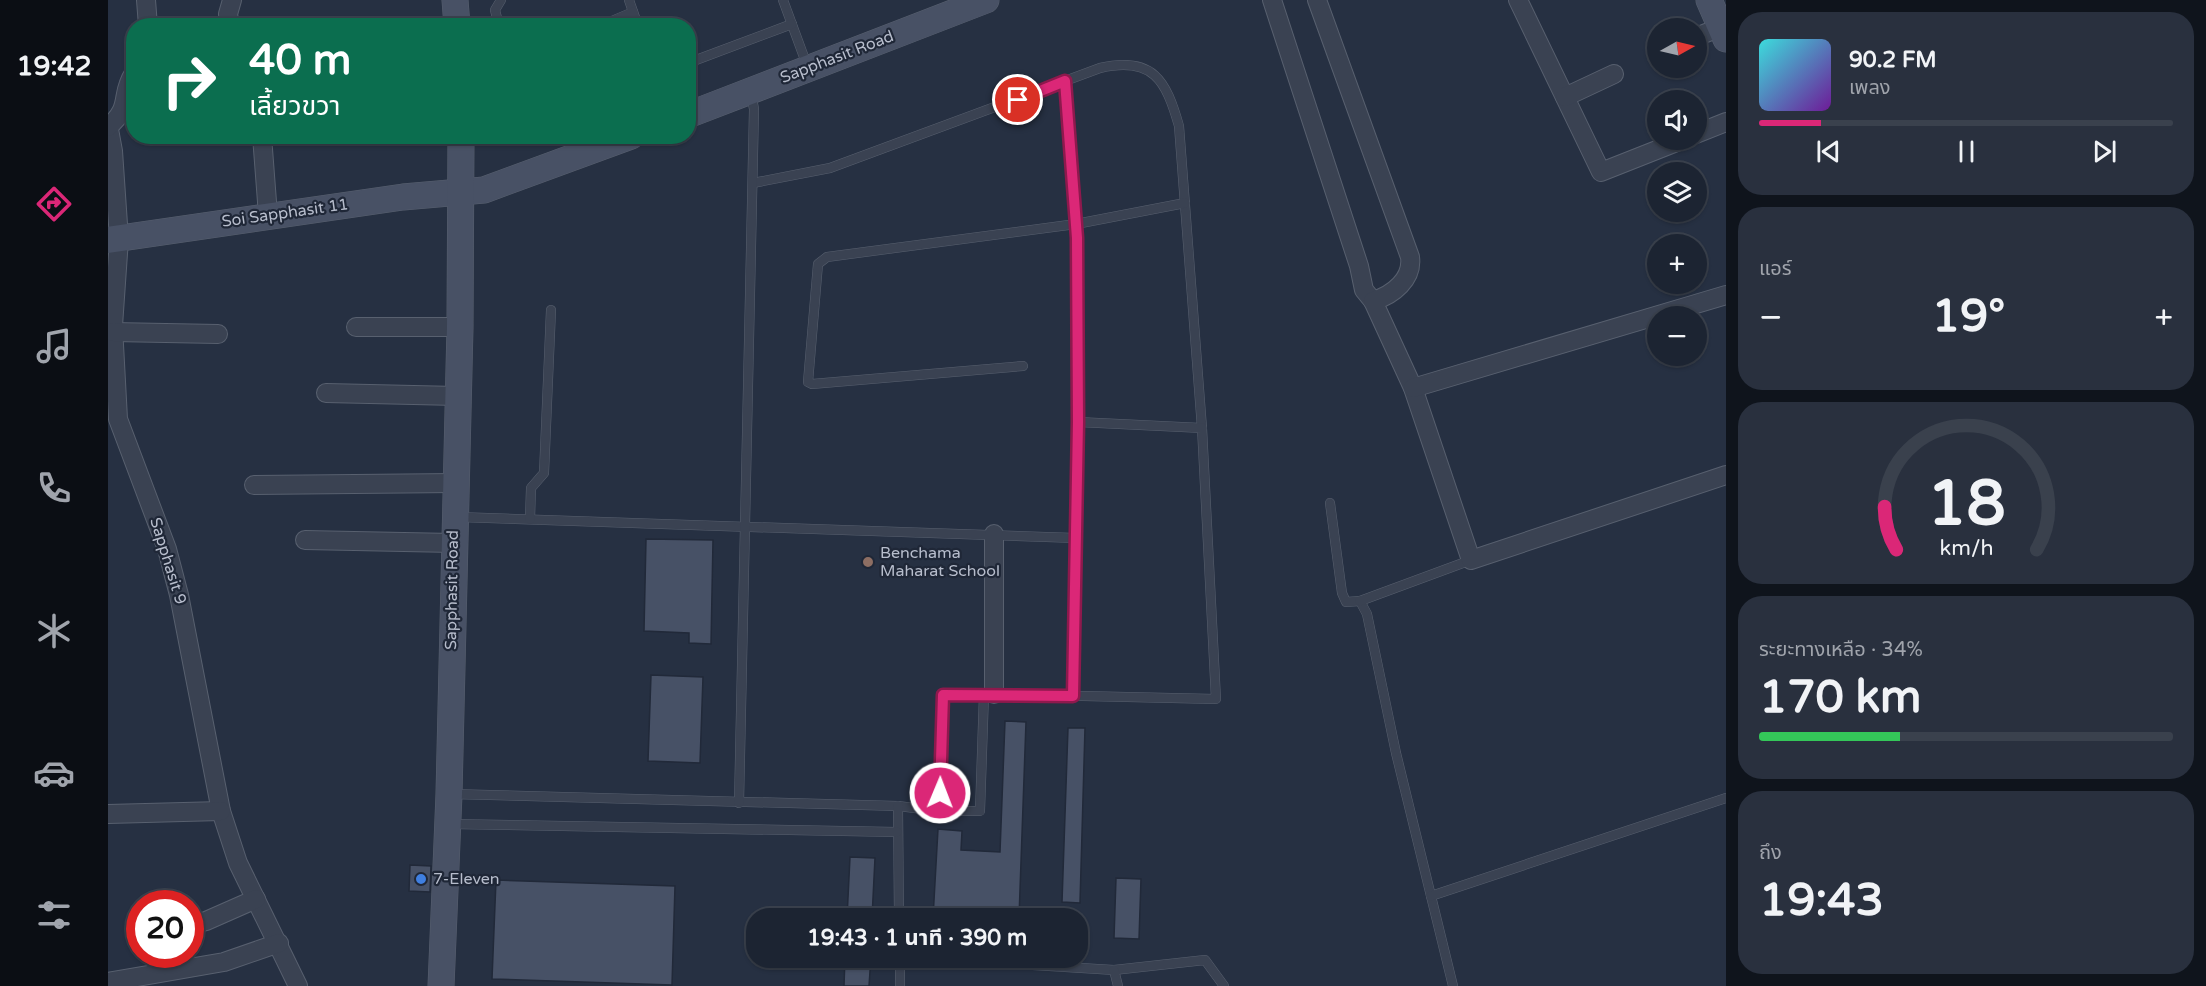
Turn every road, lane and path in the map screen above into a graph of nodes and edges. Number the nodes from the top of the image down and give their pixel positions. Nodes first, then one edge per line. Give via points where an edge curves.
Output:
1 (146, 0) edge
2 (232, 0) edge
3 (501, 0) edge
4 (629, 0) edge
5 (783, 0) edge
6 (986, 0) edge
7 (1272, 0) edge
8 (1317, 0) edge
9 (1518, 0) edge
10 (1709, 0) edge
11 (633, 12) junction
12 (147, 18) edge
13 (229, 18) edge
14 (497, 18) edge
15 (619, 18) edge
16 (635, 18) edge
17 (792, 24) junction
18 (1724, 33) edge
19 (1707, 35) edge
20 (696, 60) edge
21 (808, 69) junction
22 (1614, 74) dead end
23 (1065, 81) junction
24 (750, 91) junction
25 (1565, 98) junction
26 (126, 108) edge
27 (696, 112) edge
28 (1726, 122) edge
29 (108, 125) edge
30 (1707, 130) edge
31 (263, 144) edge
32 (461, 144) edge
33 (606, 144) edge
34 (1657, 150) edge
35 (753, 183) junction
36 (463, 193) junction
37 (1185, 203) junction
38 (268, 215) junction
39 (1076, 224) junction
40 (114, 239) edge
41 (1726, 295) edge
42 (1373, 301) junction
43 (551, 310) dead end
44 (356, 327) dead end
45 (460, 327) junction
46 (111, 328) edge
47 (218, 334) dead end
48 (1023, 366) dead end
49 (1413, 388) junction
50 (326, 393) dead end
51 (458, 396) junction
52 (1078, 422) junction
53 (1202, 428) junction
54 (1726, 475) edge
55 (455, 483) junction
56 (254, 485) dead end
57 (1330, 503) dead end
58 (454, 517) junction
59 (530, 519) junction
60 (744, 525) junction
61 (994, 534) junction
62 (1076, 538) junction
63 (305, 540) dead end
64 (453, 543) junction
65 (1471, 560) junction
66 (1360, 601) junction
67 (989, 694) junction
68 (1073, 696) junction
69 (449, 794) junction
70 (1726, 798) edge
71 (739, 803) junction
72 (897, 806) junction
73 (221, 811) junction
74 (939, 811) junction
75 (108, 814) edge
76 (447, 824) junction
77 (897, 832) junction
78 (1431, 896) junction
79 (256, 899) junction
80 (899, 908) edge
81 (204, 922) edge
82 (279, 943) junction
83 (900, 968) edge
84 (1081, 968) edge
85 (1114, 970) junction
86 (108, 982) edge
87 (298, 986) edge
88 (441, 986) edge
89 (900, 986) edge
90 (1118, 986) edge
91 (1224, 986) edge
92 (1453, 986) edge

1 - 12 street
2 - 13 street
3 - 14 lane via 495,10
4 - 11 lane
5 - 17 lane
6 - 21 street, Sapphasit Road
7 - 42 street via 1364,290
8 - 42 street via 1410,257 1406,279 1387,297
9 - 25 street
10 - 18 street
11 - 15 lane
11 - 16 lane
17 - 20 lane
17 - 21 lane
18 - 19 street
21 - 24 street, Sapphasit Road
22 - 25 street
23 - 35 lane via 830,168
23 - 37 lane via 1122,63 1158,78 1169,92 1179,126
23 - 39 lane
24 - 27 street, Sapphasit Road
24 - 35 lane via 754,109
25 - 34 street via 1601,172
26 - 29 street
28 - 30 street
29 - 40 street, Sapphasit 9 via 113,151
31 - 38 street
32 - 36 street, Sapphasit Road
33 - 36 street via 490,188
35 - 60 lane
36 - 38 street, Soi Sapphasit 11
36 - 45 street, Sapphasit Road
37 - 39 lane
37 - 53 lane
38 - 40 street, Soi Sapphasit 11
39 - 48 lane via 827,257 818,264 808,382 812,384
39 - 52 lane
40 - 46 street, Sapphasit 9
41 - 49 street
42 - 49 street
43 - 59 lane via 544,473 531,488
44 - 45 street
45 - 51 street, Sapphasit Road
46 - 47 street
46 - 73 street, Sapphasit 9 via 118,419 167,549
49 - 65 street
50 - 51 street
51 - 55 street, Sapphasit Road
52 - 53 lane
52 - 62 lane
53 - 68 lane via 1216,699
54 - 65 street
55 - 56 street
55 - 58 street, Sapphasit Road
57 - 66 lane via 1342,592 1346,602
58 - 59 lane
58 - 64 street, Sapphasit Road
59 - 60 lane
60 - 61 lane
60 - 71 lane
61 - 62 lane
61 - 67 street
62 - 68 lane
63 - 64 street
64 - 69 street, Sapphasit Road
65 - 66 lane
66 - 78 lane via 1367,614
67 - 68 lane
67 - 74 lane via 980,811
67 - 74 lane via 943,695
69 - 71 lane
69 - 76 street, Sapphasit Road
70 - 78 lane
71 - 72 lane
72 - 74 lane
72 - 77 lane
73 - 75 street
73 - 79 street, Sapphasit 9 via 238,863
76 - 77 lane
76 - 88 street, Sapphasit Road
77 - 80 lane
78 - 92 lane
79 - 81 street
79 - 82 street, Sapphasit 9
82 - 86 street via 224,962
82 - 87 street, Sapphasit 9
83 - 89 lane
84 - 85 lane
85 - 90 lane
85 - 91 lane via 1205,960

